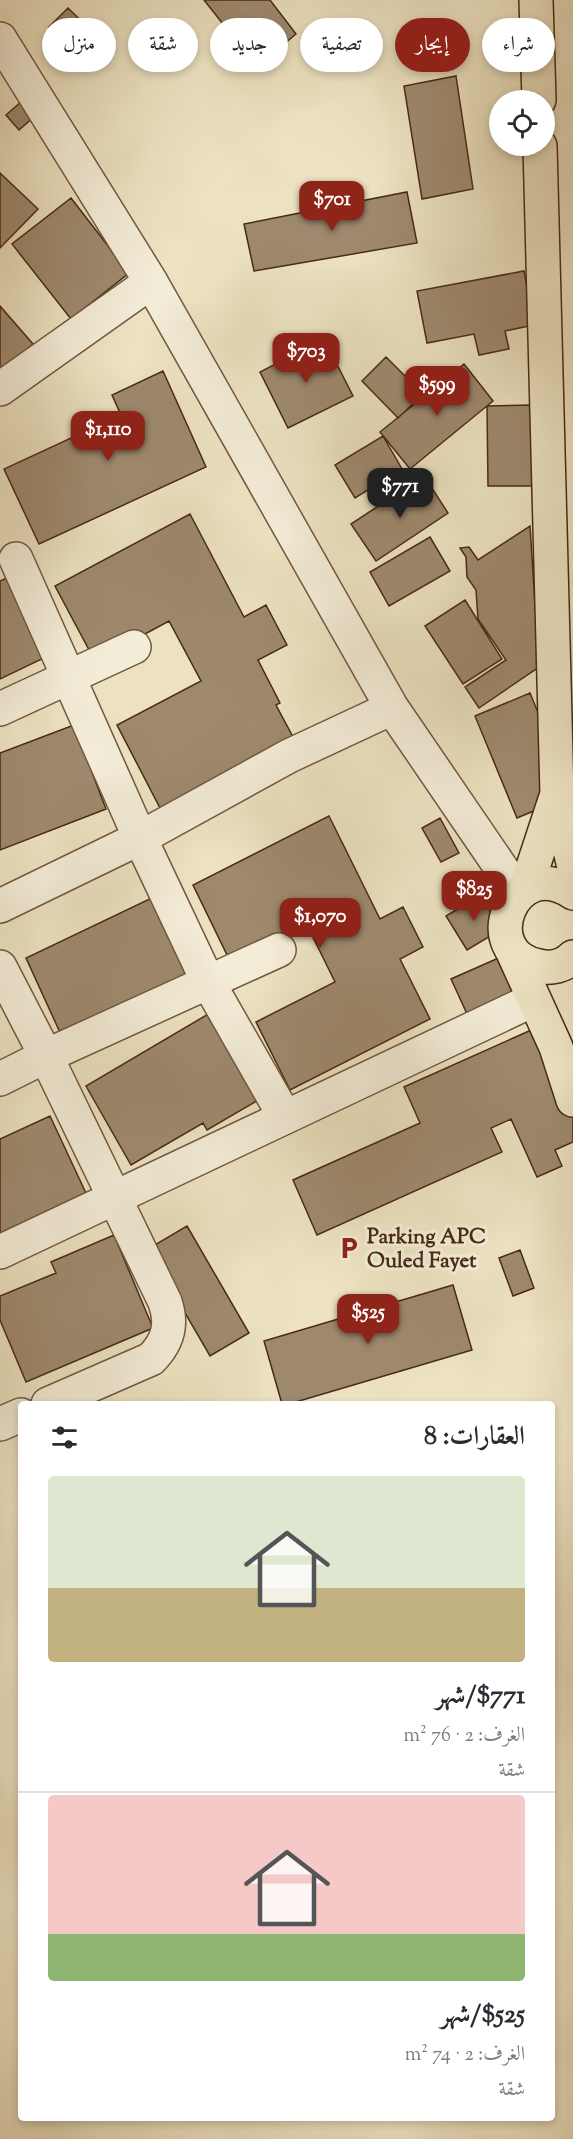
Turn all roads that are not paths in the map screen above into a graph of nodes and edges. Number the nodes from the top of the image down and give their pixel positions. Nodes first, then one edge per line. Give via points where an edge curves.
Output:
1 (536, 0) edge
2 (0, 39) edge
3 (539, 90) edge
4 (540, 156) edge
5 (151, 282) junction
6 (0, 388) edge
7 (16, 559) dead end
8 (134, 647) dead end
9 (68, 677) junction
10 (392, 708) junction
11 (0, 709) edge
12 (557, 794) junction
13 (140, 838) junction
14 (573, 863) edge
15 (522, 891) junction
16 (573, 893) edge
17 (0, 906) edge
18 (511, 948) junction
19 (279, 950) dead end
20 (573, 957) edge
21 (0, 967) edge
22 (208, 982) junction
23 (533, 1000) junction
24 (46, 1056) junction
25 (0, 1079) edge
26 (573, 1101) edge
27 (285, 1117) junction
28 (116, 1197) junction
29 (0, 1252) edge
30 (55, 1401) edge
31 (18, 1416) edge
32 (0, 1424) edge

1 - 3 main road
2 - 5 street
4 - 12 main road
5 - 6 street
5 - 10 street
7 - 9 street
8 - 9 street
9 - 11 street
9 - 13 street
10 - 13 street via 288,756
10 - 15 street
12 - 14 main road
12 - 15 main road
13 - 17 street
13 - 22 street
15 - 16 main road via 545,883 560,885
15 - 18 main road via 505,920
18 - 20 main road via 521,959 546,968
18 - 23 main road
19 - 22 street
21 - 24 street
22 - 24 street
22 - 27 street
23 - 26 main road via 556,1047
23 - 27 street
24 - 25 street
24 - 28 street
27 - 28 street
28 - 29 street
28 - 30 street via 165,1302 170,1327 160,1350 151,1359
31 - 32 street

